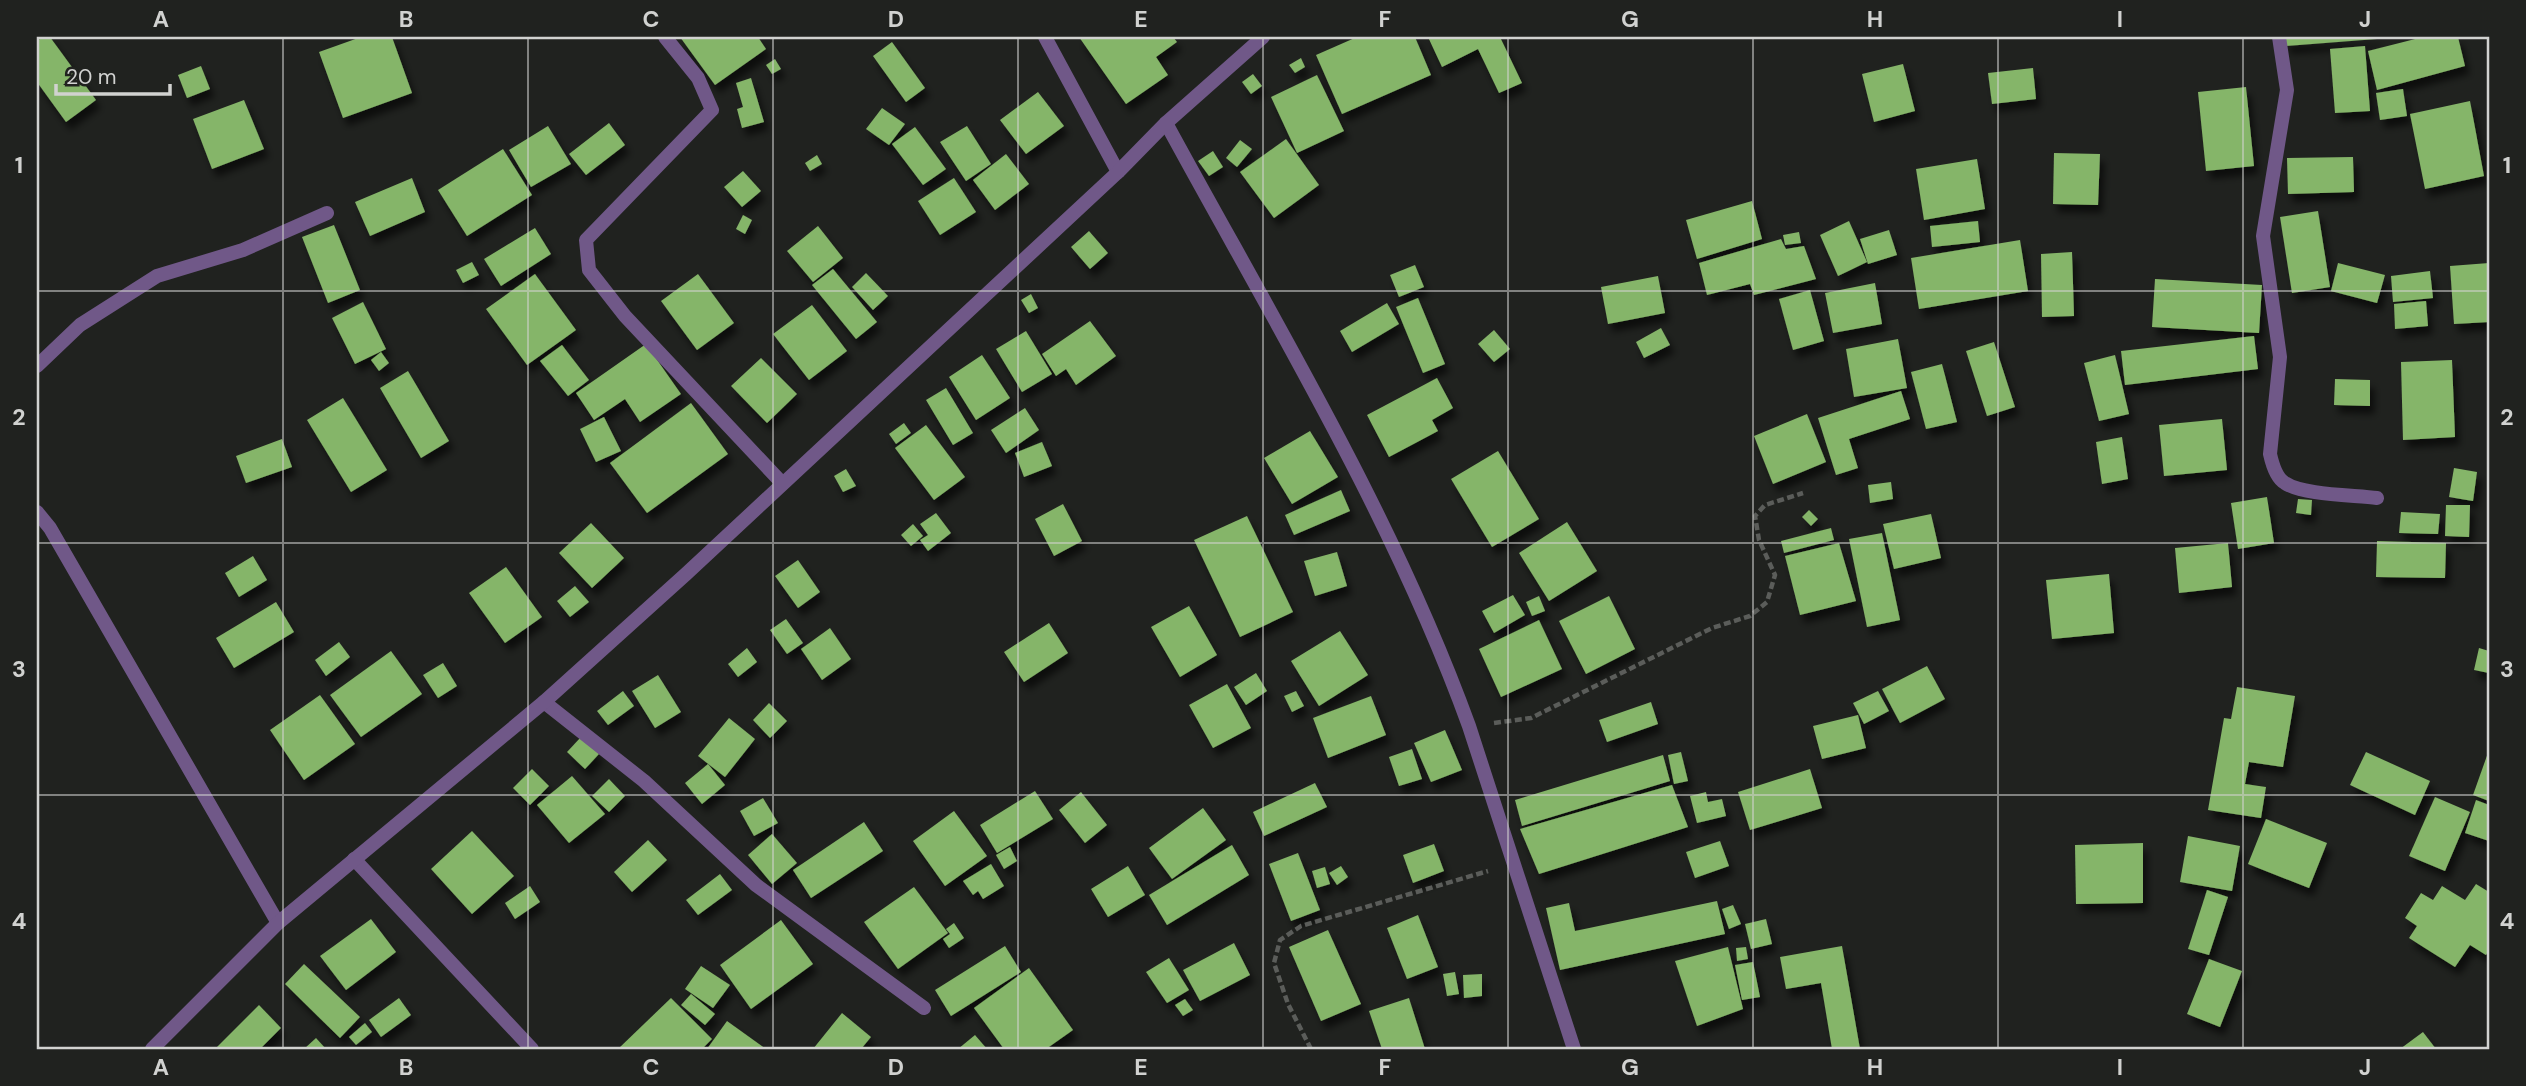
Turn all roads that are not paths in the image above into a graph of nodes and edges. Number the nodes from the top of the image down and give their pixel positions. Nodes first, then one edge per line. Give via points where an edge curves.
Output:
1 (665, 37) edge
2 (1045, 37) edge
3 (1263, 37) edge
4 (2279, 37) edge
5 (1166, 123) junction
6 (1118, 172) junction
7 (327, 213) dead end
8 (37, 366) edge
9 (782, 483) junction
10 (2378, 498) dead end
11 (37, 512) edge
12 (544, 702) junction
13 (354, 859) junction
14 (278, 923) junction
15 (924, 1008) dead end
16 (152, 1049) edge
17 (532, 1049) edge
18 (1574, 1049) edge

1 - 9 street via 698,78 712,110 586,240 589,270 625,316
2 - 6 street
3 - 5 street
4 - 10 street via 2287,90 2263,236 2280,357 2270,454 2284,483
5 - 6 street
5 - 18 street via 1386,527 1469,726
6 - 9 street
7 - 8 street via 243,250 157,276 80,325
9 - 12 street
11 - 14 street
12 - 13 street
12 - 15 street via 644,781 756,886
13 - 14 street
13 - 17 street
14 - 16 street

